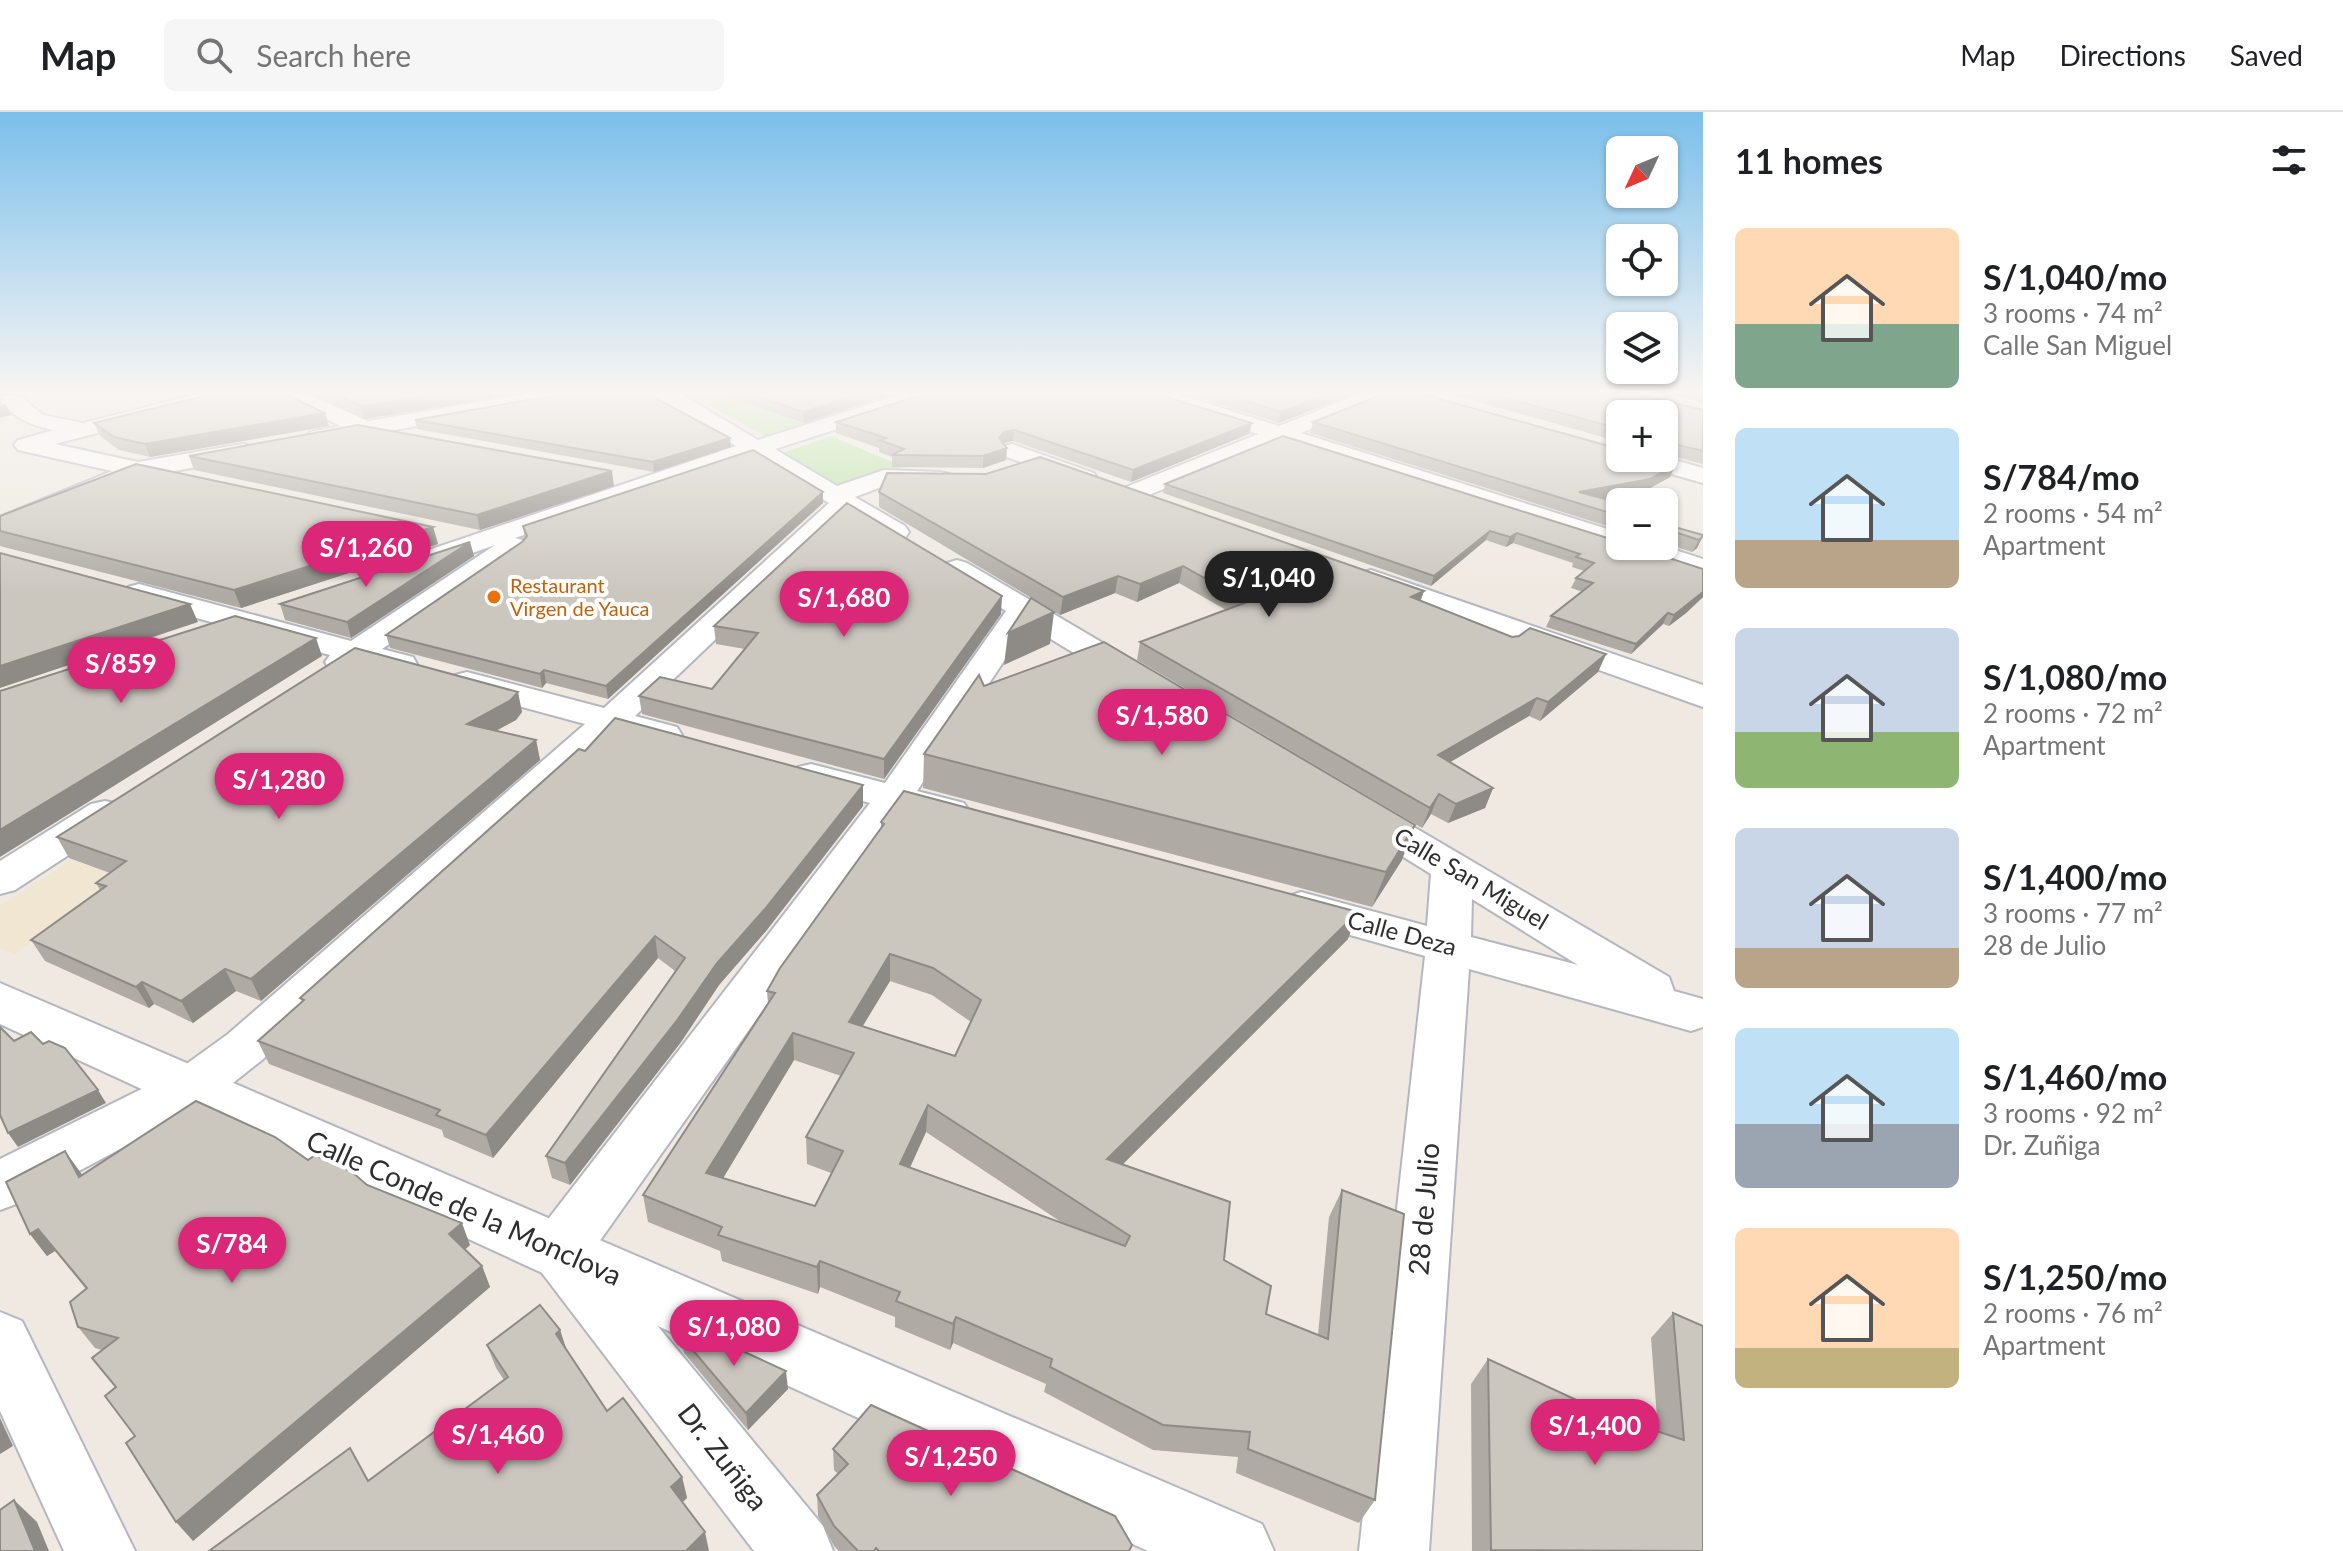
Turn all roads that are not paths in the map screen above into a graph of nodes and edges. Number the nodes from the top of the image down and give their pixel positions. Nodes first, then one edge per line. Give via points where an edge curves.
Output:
1 (93, 460) edge
2 (190, 460) edge
3 (717, 460) edge
4 (774, 460) edge
5 (1214, 460) edge
6 (1365, 460) edge
7 (1018, 462) edge
8 (1678, 469) edge
9 (137, 470) junction
10 (605, 474) edge
11 (1703, 476) edge
12 (958, 479) edge
13 (651, 482) junction
14 (200, 483) edge
15 (1130, 494) junction
16 (840, 499) junction
17 (1173, 510) edge
18 (559, 514) junction
19 (435, 532) dead end
20 (1606, 537) edge
21 (482, 542) junction
22 (5, 548) edge
23 (1678, 560) edge
24 (1703, 568) edge
25 (1344, 570) edge
26 (393, 572) edge
27 (107, 585) edge
28 (288, 607) edge
29 (1023, 609) junction
30 (244, 622) junction
31 (201, 636) edge
32 (357, 652) junction
33 (317, 677) edge
34 (1157, 690) edge
35 (1703, 697) edge
36 (610, 721) junction
37 (700, 745) edge
38 (774, 765) edge
39 (1331, 795) edge
40 (132, 796) edge
41 (894, 797) junction
42 (986, 822) edge
43 (1452, 868) junction
44 (0, 880) edge
45 (1263, 897) edge
46 (1448, 947) junction
47 (0, 1002) edge
48 (1697, 1016) edge
49 (192, 1087) junction
50 (0, 1186) edge
51 (559, 1250) junction
52 (0, 1342) edge
53 (100, 1551) edge
54 (798, 1551) edge
55 (1235, 1551) edge
56 (1394, 1551) edge

1 - 9 street
2 - 9 street
3 - 13 street
4 - 16 street
5 - 15 street
6 - 20 street
7 - 15 street
8 - 11 street
9 - 14 street
9 - 22 street
10 - 13 street
12 - 16 street via 884,477
13 - 18 street
15 - 17 street
16 - 29 street
16 - 36 street
18 - 21 street
18 - 32 street
19 - 21 street
21 - 26 street
23 - 24 street
25 - 35 street
27 - 30 street
28 - 30 street
29 - 34 street
29 - 41 street
30 - 31 street
30 - 32 street
32 - 33 street
32 - 36 street
36 - 37 street
36 - 49 street via 245,1047
38 - 41 street
39 - 43 street, Calle San Miguel
40 - 44 street
41 - 42 street
41 - 51 street
43 - 46 street, 28 de Julio
43 - 48 street, Calle San Miguel
45 - 46 street, Calle Deza
46 - 48 street, Calle Deza
46 - 56 street, 28 de Julio
47 - 49 street, Calle Conde de la Monclova
49 - 50 street
49 - 51 street, Calle Conde de la Monclova
51 - 54 street, Dr. Zuñiga
51 - 55 street, Calle Conde de la Monclova
52 - 53 street

